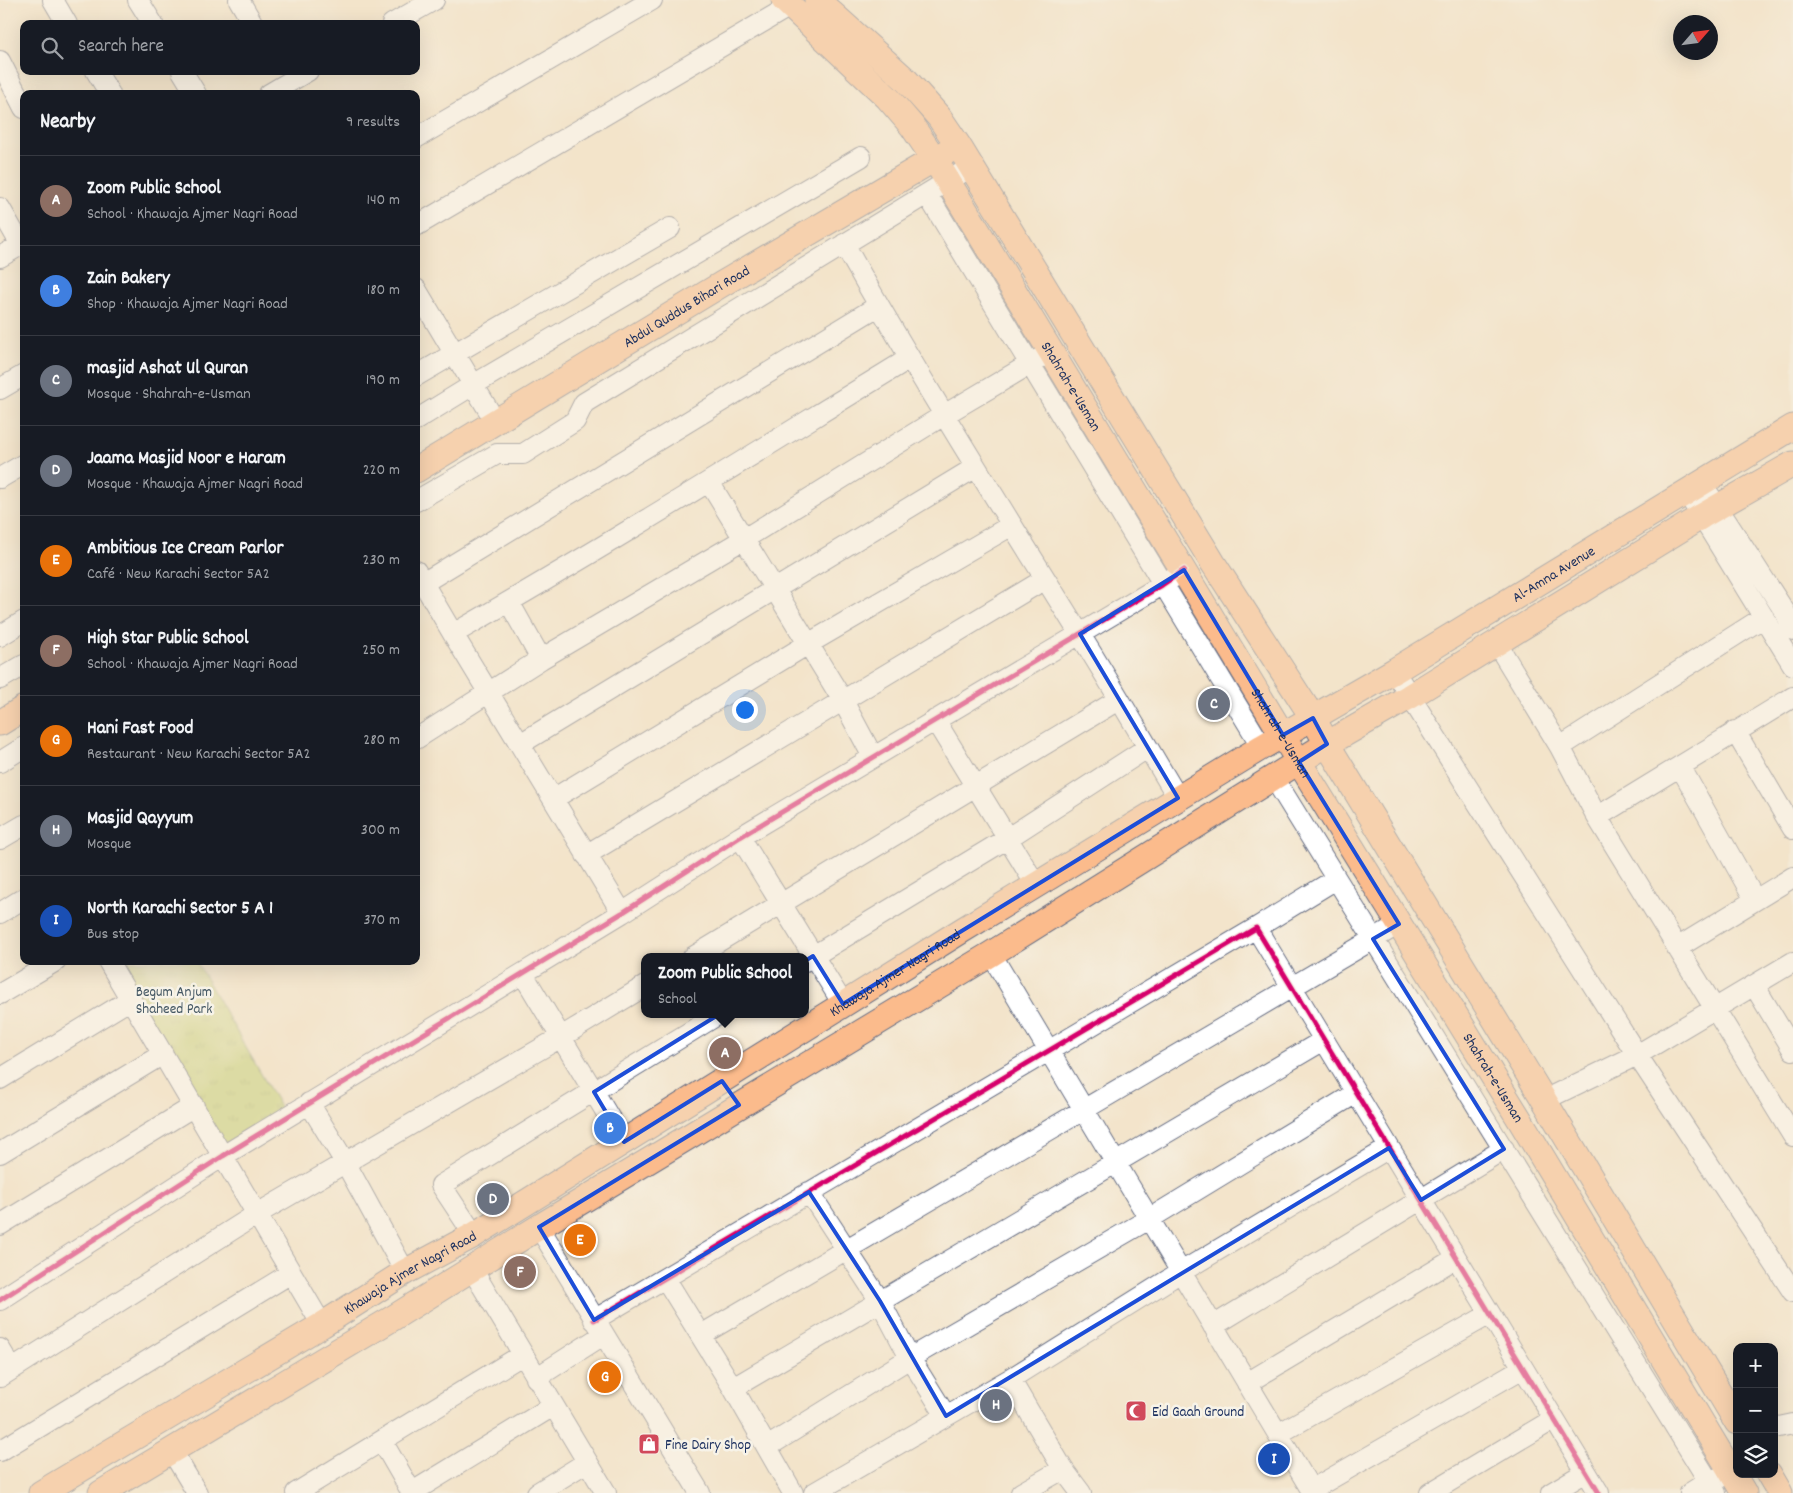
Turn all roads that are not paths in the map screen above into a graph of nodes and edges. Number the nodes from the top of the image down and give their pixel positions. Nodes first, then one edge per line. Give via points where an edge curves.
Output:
1 (53, 0) edge
2 (138, 0) edge
3 (239, 0) edge
4 (434, 0) edge
5 (652, 0) edge
6 (816, 0) edge
7 (787, 3) edge
8 (65, 20) edge
9 (150, 20) edge
10 (251, 20) edge
11 (399, 20) edge
12 (0, 61) edge
13 (98, 75) edge
14 (184, 75) edge
15 (301, 75) edge
16 (289, 82) edge
17 (108, 90) edge
18 (194, 90) edge
19 (276, 90) edge
20 (20, 100) edge
21 (420, 136) edge
22 (958, 145) junction
23 (861, 157) dead end
24 (935, 160) junction
25 (971, 167) junction
26 (949, 181) junction
27 (927, 194) junction
28 (0, 208) edge
29 (420, 224) edge
30 (670, 228) dead end
31 (20, 241) edge
32 (844, 244) junction
33 (20, 245) edge
34 (0, 257) edge
35 (420, 296) edge
36 (878, 306) junction
37 (1052, 352) junction
38 (454, 353) junction
39 (910, 358) junction
40 (1029, 364) junction
41 (420, 374) edge
42 (20, 376) edge
43 (473, 385) junction
44 (0, 389) edge
45 (944, 415) junction
46 (420, 418) edge
47 (495, 421) junction
48 (1793, 427) edge
49 (1793, 464) edge
50 (20, 466) edge
51 (420, 468) edge
52 (976, 468) junction
53 (0, 478) edge
54 (708, 482) junction
55 (1694, 487) junction
56 (420, 499) edge
57 (1710, 512) junction
58 (1012, 525) junction
59 (744, 539) junction
60 (1184, 570) junction
61 (420, 577) edge
62 (1045, 579) junction
63 (1162, 585) junction
64 (775, 590) junction
65 (509, 602) junction
66 (1764, 617) junction
67 (1790, 617) edge
68 (20, 624) edge
69 (453, 634) junction
70 (1080, 634) junction
71 (0, 636) edge
72 (808, 644) junction
73 (1497, 644) junction
74 (541, 659) junction
75 (1793, 665) edge
76 (20, 666) edge
77 (1394, 671) junction
78 (0, 679) edge
79 (489, 693) junction
80 (1409, 697) junction
81 (1793, 697) edge
82 (842, 700) junction
83 (1118, 700) junction
84 (20, 710) edge
85 (1313, 718) junction
86 (935, 720) junction
87 (0, 723) edge
88 (1735, 731) junction
89 (420, 736) edge
90 (1272, 741) junction
91 (520, 744) junction
92 (1327, 744) junction
93 (1560, 747) junction
94 (1147, 748) junction
95 (20, 750) edge
96 (873, 757) junction
97 (0, 762) edge
98 (1299, 762) junction
99 (1680, 766) junction
100 (1274, 778) junction
101 (976, 786) junction
102 (1178, 798) junction
103 (553, 799) junction
104 (1597, 817) junction
105 (20, 827) edge
106 (1793, 829) edge
107 (740, 837) junction
108 (1008, 838) junction
109 (0, 839) edge
110 (586, 855) junction
111 (1071, 864) junction
112 (1793, 876) edge
113 (1336, 879) junction
114 (1036, 885) junction
115 (1090, 891) junction
116 (20, 900) edge
117 (1755, 900) junction
118 (781, 904) junction
119 (0, 913) edge
120 (622, 913) junction
121 (1399, 924) junction
122 (1256, 928) junction
123 (1373, 939) junction
124 (1677, 948) junction
125 (700, 953) edge
126 (806, 953) edge
127 (991, 954) junction
128 (809, 958) edge
129 (1793, 962) edge
130 (49, 965) edge
131 (110, 965) edge
132 (523, 974) junction
133 (1754, 985) junction
134 (641, 988) edge
135 (1292, 988) junction
136 (0, 994) edge
137 (131, 999) junction
138 (843, 1004) junction
139 (1714, 1009) junction
140 (713, 1018) edge
141 (561, 1037) junction
142 (1324, 1040) junction
143 (1793, 1049) edge
144 (1050, 1050) junction
145 (163, 1054) junction
146 (1637, 1055) junction
147 (0, 1079) edge
148 (722, 1081) junction
149 (594, 1092) junction
150 (1356, 1093) junction
151 (1544, 1100) junction
152 (309, 1104) junction
153 (739, 1105) junction
154 (194, 1106) junction
155 (1083, 1108) junction
156 (1793, 1136) edge
157 (624, 1142) junction
158 (1389, 1148) junction
159 (1504, 1149) junction
160 (0, 1153) edge
161 (223, 1156) junction
162 (346, 1162) junction
163 (1116, 1163) junction
164 (810, 1192) junction
165 (1421, 1200) junction
166 (256, 1214) junction
167 (1149, 1219) junction
168 (0, 1225) edge
169 (539, 1227) junction
170 (474, 1235) junction
171 (846, 1249) junction
172 (1456, 1258) junction
173 (472, 1269) junction
174 (406, 1272) junction
175 (1181, 1272) junction
176 (291, 1273) junction
177 (665, 1278) junction
178 (376, 1291) junction
179 (1793, 1292) edge
180 (0, 1300) edge
181 (880, 1301) junction
182 (1490, 1314) junction
183 (393, 1318) junction
184 (322, 1325) junction
185 (1213, 1326) junction
186 (599, 1328) junction
187 (701, 1335) junction
188 (0, 1349) edge
189 (522, 1355) junction
190 (910, 1358) junction
191 (1523, 1368) junction
192 (6, 1373) edge
193 (536, 1378) junction
194 (1010, 1379) junction
195 (1247, 1383) junction
196 (733, 1388) junction
197 (553, 1406) junction
198 (1733, 1415) edge
199 (946, 1416) junction
200 (1554, 1419) junction
201 (1793, 1424) edge
202 (1778, 1427) edge
203 (1278, 1434) junction
204 (382, 1441) junction
205 (767, 1447) junction
206 (0, 1451) edge
207 (172, 1451) junction
208 (587, 1462) junction
209 (1063, 1469) junction
210 (1586, 1472) junction
211 (1771, 1478) edge
212 (1738, 1483) edge
213 (1712, 1487) edge
214 (693, 1490) edge
215 (1312, 1492) edge
216 (41, 1493) edge
217 (101, 1493) edge
218 (198, 1493) edge
219 (296, 1493) edge
220 (411, 1493) edge
221 (537, 1493) edge
222 (606, 1493) edge
223 (793, 1493) edge
224 (814, 1493) edge
225 (1021, 1493) edge
226 (1081, 1493) edge
227 (1430, 1493) edge
228 (1550, 1493) edge
229 (1599, 1493) edge
230 (1690, 1493) edge
231 (1780, 1493) edge

1 - 8 street
2 - 9 street
3 - 10 street
4 - 11 street
5 - 21 street
6 - 22 main road, Shahrah-e-Usman via 906,80 939,117
7 - 24 main road, Shahrah-e-Usman via 888,98
7 - 29 street
12 - 20 street
13 - 17 street
14 - 18 street
15 - 16 street
16 - 19 street
22 - 24 main road, Abdul Quddus Bihari Road
22 - 25 main road, Shahrah-e-Usman
23 - 43 street
24 - 26 main road, Shahrah-e-Usman
24 - 47 main road, Abdul Quddus Bihari Road
25 - 26 street
25 - 85 main road, Shahrah-e-Usman via 1213,563
26 - 27 street
26 - 37 main road, Shahrah-e-Usman
27 - 32 street
27 - 40 street
28 - 31 street
30 - 38 street
32 - 36 street
32 - 56 street via 584,402 575,421 524,454 497,454
33 - 34 street
35 - 38 street
36 - 39 street
36 - 61 street
37 - 40 street
37 - 60 main road, Shahrah-e-Usman
38 - 41 street
38 - 43 street
39 - 45 street
39 - 54 street
40 - 45 street
40 - 63 street
42 - 44 street
43 - 46 street
43 - 47 street
45 - 52 street
45 - 59 street
47 - 51 main road, Abdul Quddus Bihari Road
48 - 55 main road, Al-Amna Avenue
49 - 57 main road, Khawaja Ajmer Nagri Road
50 - 53 street
52 - 58 street
52 - 64 street
54 - 59 street
54 - 65 street
55 - 57 street
55 - 77 main road, Al-Amna Avenue
57 - 66 street
57 - 67 street
57 - 73 main road, Khawaja Ajmer Nagri Road
58 - 62 street
58 - 72 street
59 - 64 street
59 - 74 street
60 - 63 street
60 - 90 main road, Shahrah-e-Usman
61 - 69 street
62 - 70 street
62 - 82 street
63 - 70 street
63 - 90 street
64 - 72 street
64 - 91 street
65 - 69 street
65 - 74 street
66 - 75 street
66 - 93 street
68 - 71 street
69 - 79 street
70 - 83 street
70 - 86 street
72 - 82 street
72 - 103 street
73 - 80 main road, Khawaja Ajmer Nagri Road
73 - 93 street
74 - 79 street
76 - 78 street
77 - 80 street
77 - 85 main road, Al-Amna Avenue
79 - 89 street
79 - 91 street
80 - 92 main road, Khawaja Ajmer Nagri Road
80 - 146 street
81 - 88 street
82 - 96 street
82 - 110 street
83 - 94 street
83 - 101 street
84 - 87 main road
85 - 90 main road, Khawaja Ajmer Nagri Road
85 - 92 main road, Shahrah-e-Usman
86 - 96 street
86 - 101 street
88 - 99 street
88 - 106 street
90 - 98 main road, Shahrah-e-Usman
90 - 102 main road, Khawaja Ajmer Nagri Road
91 - 103 street
92 - 98 main road, Khawaja Ajmer Nagri Road
92 - 151 main road, Shahrah-e-Usman
93 - 104 street
94 - 102 street
94 - 108 street
95 - 97 street
96 - 107 street
98 - 100 main road, Khawaja Ajmer Nagri Road
98 - 121 main road, Shahrah-e-Usman
99 - 104 street
99 - 117 street
100 - 113 street
100 - 115 main road, Khawaja Ajmer Nagri Road
101 - 108 street
101 - 118 street
102 - 111 main road, Khawaja Ajmer Nagri Road
103 - 110 street
104 - 124 street
105 - 109 street
107 - 118 street
107 - 120 street
108 - 114 street
108 - 128 street
110 - 120 street
111 - 114 main road, Khawaja Ajmer Nagri Road
111 - 115 main road
112 - 117 street
113 - 122 street
113 - 123 street
114 - 138 main road, Khawaja Ajmer Nagri Road
115 - 127 main road, Khawaja Ajmer Nagri Road
116 - 119 street
117 - 124 street
118 - 125 street
118 - 126 street
120 - 132 street
121 - 123 street
121 - 212 main road, Shahrah-e-Usman
122 - 135 street
122 - 144 street
123 - 135 street
123 - 159 street
124 - 139 street
127 - 144 street
127 - 153 main road, Khawaja Ajmer Nagri Road
128 - 138 street
129 - 133 street
130 - 136 street
131 - 137 street
132 - 141 street
132 - 152 street
133 - 139 street
133 - 143 street
134 - 141 street
135 - 142 street
135 - 155 street
137 - 145 street
137 - 147 street
138 - 148 main road, Khawaja Ajmer Nagri Road
139 - 146 street
139 - 156 street
140 - 149 street
141 - 149 street
141 - 162 street
142 - 150 street
142 - 163 street
144 - 155 street
144 - 164 street
145 - 154 street
145 - 160 street
146 - 151 street
146 - 179 street
148 - 153 main road
148 - 157 main road, Khawaja Ajmer Nagri Road
149 - 157 street
149 - 170 street via 441,1185
150 - 158 street
150 - 167 street
151 - 198 main road, Shahrah-e-Usman
152 - 161 street
152 - 162 street
153 - 169 main road, Khawaja Ajmer Nagri Road
154 - 161 street
154 - 168 street
155 - 163 street
155 - 171 street
157 - 170 main road, Khawaja Ajmer Nagri Road
158 - 165 street
158 - 175 street
159 - 165 street
159 - 213 street
161 - 166 street
161 - 180 street
162 - 166 street
162 - 174 street
163 - 167 street
163 - 181 street
164 - 171 street
164 - 177 street
165 - 172 street
165 - 185 street
166 - 176 street
166 - 192 street
167 - 175 street
167 - 190 street
169 - 173 main road, Khawaja Ajmer Nagri Road
169 - 186 street
170 - 174 main road, Khawaja Ajmer Nagri Road
171 - 181 street
171 - 187 street
172 - 182 street
172 - 195 street
173 - 183 main road, Khawaja Ajmer Nagri Road
173 - 189 street
174 - 178 main road, Khawaja Ajmer Nagri Road
175 - 185 street
175 - 194 street
176 - 184 street
176 - 206 street
177 - 186 street
177 - 187 street
178 - 183 main road
178 - 184 main road, Khawaja Ajmer Nagri Road
181 - 190 street
181 - 196 street
182 - 191 street
182 - 203 street
183 - 207 main road, Khawaja Ajmer Nagri Road
184 - 216 main road, Khawaja Ajmer Nagri Road
185 - 195 street
186 - 193 street
186 - 214 street
187 - 196 street
188 - 192 street
189 - 193 street
189 - 204 street
190 - 199 street
190 - 205 street
191 - 200 street
191 - 215 street
193 - 197 street
194 - 199 street
194 - 209 street
195 - 203 street
196 - 205 street
197 - 208 street
197 - 220 street
199 - 224 street
200 - 210 street
200 - 227 street
201 - 202 street
203 - 215 street
204 - 219 street
204 - 220 street
205 - 223 street
207 - 217 main road, Khawaja Ajmer Nagri Road
207 - 218 street
208 - 221 street
208 - 222 street
209 - 225 street
209 - 226 street
210 - 228 street
210 - 229 street
211 - 231 main road
212 - 213 street
213 - 230 street

